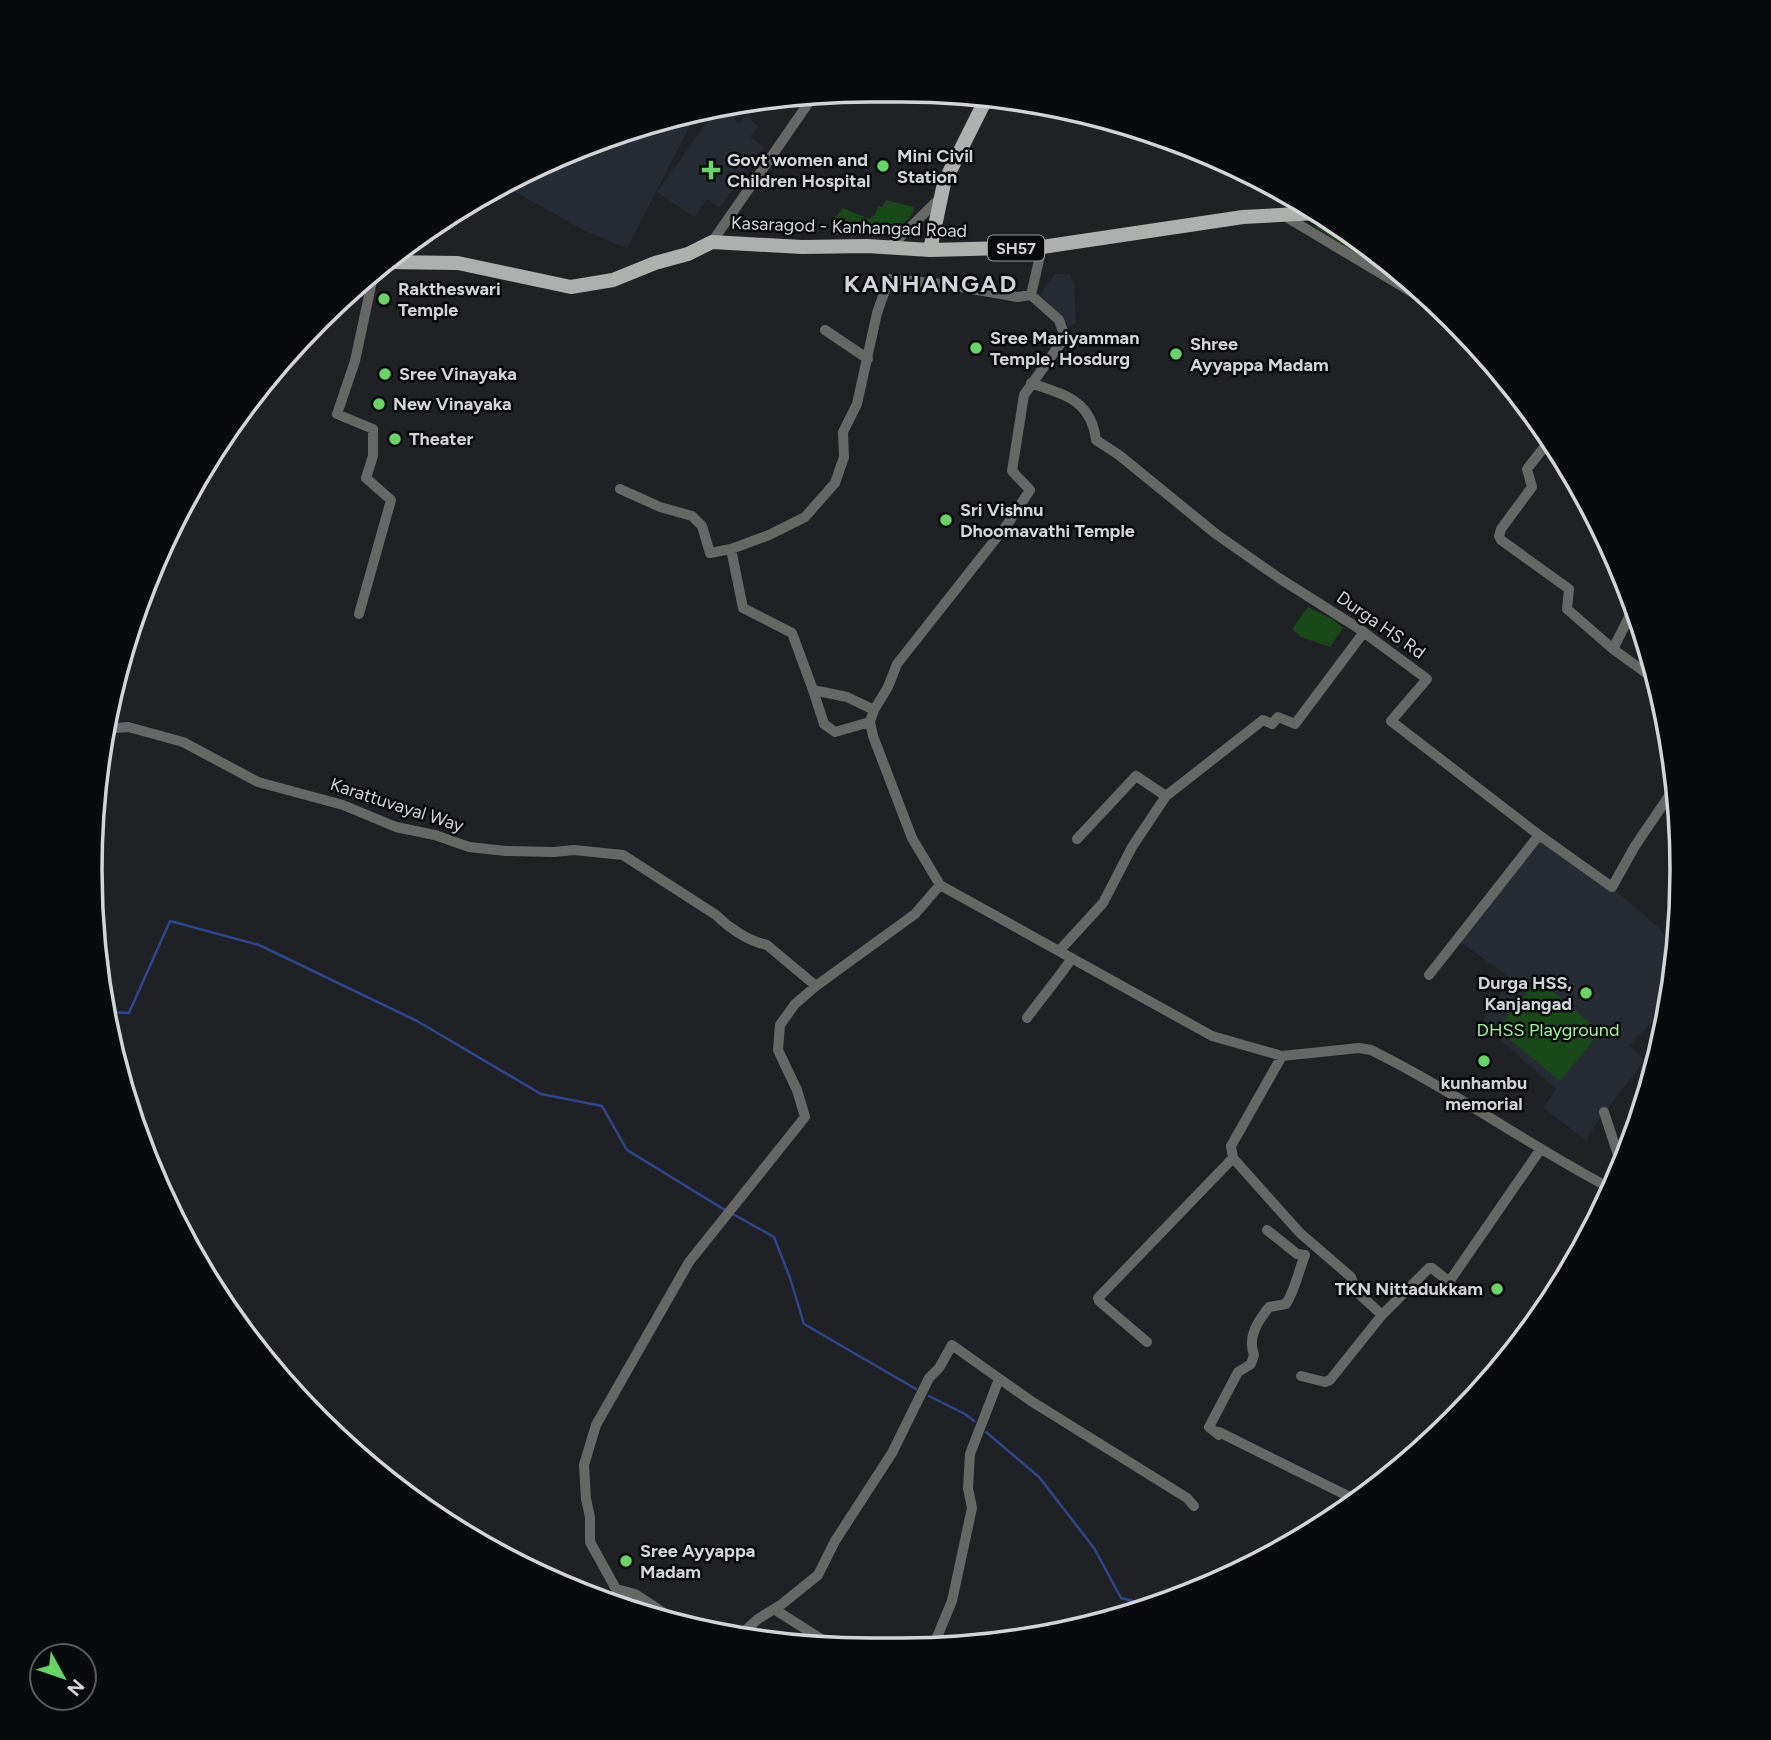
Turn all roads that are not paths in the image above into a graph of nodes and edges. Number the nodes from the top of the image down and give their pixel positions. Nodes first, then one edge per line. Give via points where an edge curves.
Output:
1 (808, 104) edge
2 (982, 106) edge
3 (941, 197) junction
4 (1280, 213) junction
5 (1299, 213) edge
6 (712, 242) junction
7 (890, 247) junction
8 (1042, 247) junction
9 (930, 250) junction
10 (399, 262) edge
11 (1398, 284) edge
12 (371, 285) edge
13 (1031, 295) junction
14 (825, 330) dead end
15 (868, 359) junction
16 (1031, 383) junction
17 (1543, 448) edge
18 (620, 489) dead end
19 (731, 549) junction
20 (359, 614) dead end
21 (1628, 620) edge
22 (1364, 632) junction
23 (1613, 649) junction
24 (1643, 671) edge
25 (813, 690) junction
26 (874, 709) junction
27 (870, 722) junction
28 (115, 727) edge
29 (1166, 796) junction
30 (1666, 800) edge
31 (1539, 835) junction
32 (1077, 839) dead end
33 (940, 885) junction
34 (1059, 951) junction
35 (1072, 958) junction
36 (1429, 975) dead end
37 (816, 986) junction
38 (1027, 1018) dead end
39 (1282, 1056) junction
40 (1604, 1112) dead end
41 (1540, 1150) junction
42 (1616, 1150) edge
43 (1233, 1158) junction
44 (1602, 1184) edge
45 (1267, 1230) dead end
46 (1382, 1315) junction
47 (1147, 1342) dead end
48 (1301, 1376) dead end
49 (999, 1379) junction
50 (1348, 1495) edge
51 (1194, 1506) dead end
52 (616, 1589) junction
53 (624, 1598) edge
54 (655, 1607) edge
55 (774, 1609) junction
56 (748, 1628) edge
57 (818, 1637) edge
58 (937, 1637) edge

1 - 6 street
2 - 3 main road
3 - 7 street
3 - 9 main road
4 - 5 main road, Kasaragod - Kanhangad Road / SH57
4 - 8 main road, Kasaragod - Kanhangad Road / SH57
4 - 11 street
6 - 7 main road, Kasaragod - Kanhangad Road / SH57
6 - 10 main road, Kasaragod - Kanhangad Road / SH57 via 612,280 571,287 458,263
7 - 9 main road, Kasaragod - Kanhangad Road / SH57
8 - 9 main road, Kasaragod - Kanhangad Road / SH57
8 - 13 street
12 - 20 street via 355,361 337,414 373,429 373,456 366,478 391,500
13 - 15 street via 889,279
13 - 16 street via 1059,320 1065,337
14 - 15 street
15 - 19 street via 857,404 843,432 844,457 835,483 805,517
16 - 22 street, Durga HS Rd via 1084,408 1096,440 1216,534
16 - 26 street via 1024,394 1012,471 1030,490 897,664
17 - 23 street via 1528,466 1532,487 1499,536 1569,589 1567,609
18 - 19 street via 692,516 702,526 710,553
19 - 25 street via 743,608 792,633
21 - 23 street
22 - 29 street via 1295,724 1278,717 1272,724 1263,720
22 - 31 street, Durga HS Rd via 1427,679 1391,721
23 - 24 street
25 - 26 street
25 - 27 street via 824,724 835,732
26 - 27 street
27 - 33 street via 912,838
28 - 37 street, Karattuvayal Way via 183,742 258,782 469,846 623,855 728,926 767,944
29 - 32 street via 1136,776
29 - 34 street via 1103,903
30 - 31 street, Durga HS Rd via 1612,887
31 - 36 street
33 - 34 street
33 - 37 street via 915,914
34 - 35 street
35 - 38 street
35 - 39 street via 1212,1036
37 - 52 street via 780,1025 778,1050 805,1117 689,1262 596,1426 584,1465 590,1542
39 - 41 street via 1371,1050 1478,1108
39 - 43 street via 1231,1146
40 - 42 street
41 - 44 street
41 - 46 street via 1451,1279 1429,1268
43 - 46 street via 1300,1233 1351,1277 1356,1291
43 - 47 street via 1098,1298
45 - 50 street via 1297,1254 1305,1255 1286,1304 1269,1307 1259,1320 1250,1346 1251,1364 1238,1372 1209,1427
46 - 48 street via 1330,1380
49 - 51 street
49 - 55 street via 952,1345 818,1575
49 - 58 street via 971,1454 968,1488 972,1508 951,1601
52 - 53 street
52 - 54 street via 635,1594
55 - 56 street
55 - 57 street

